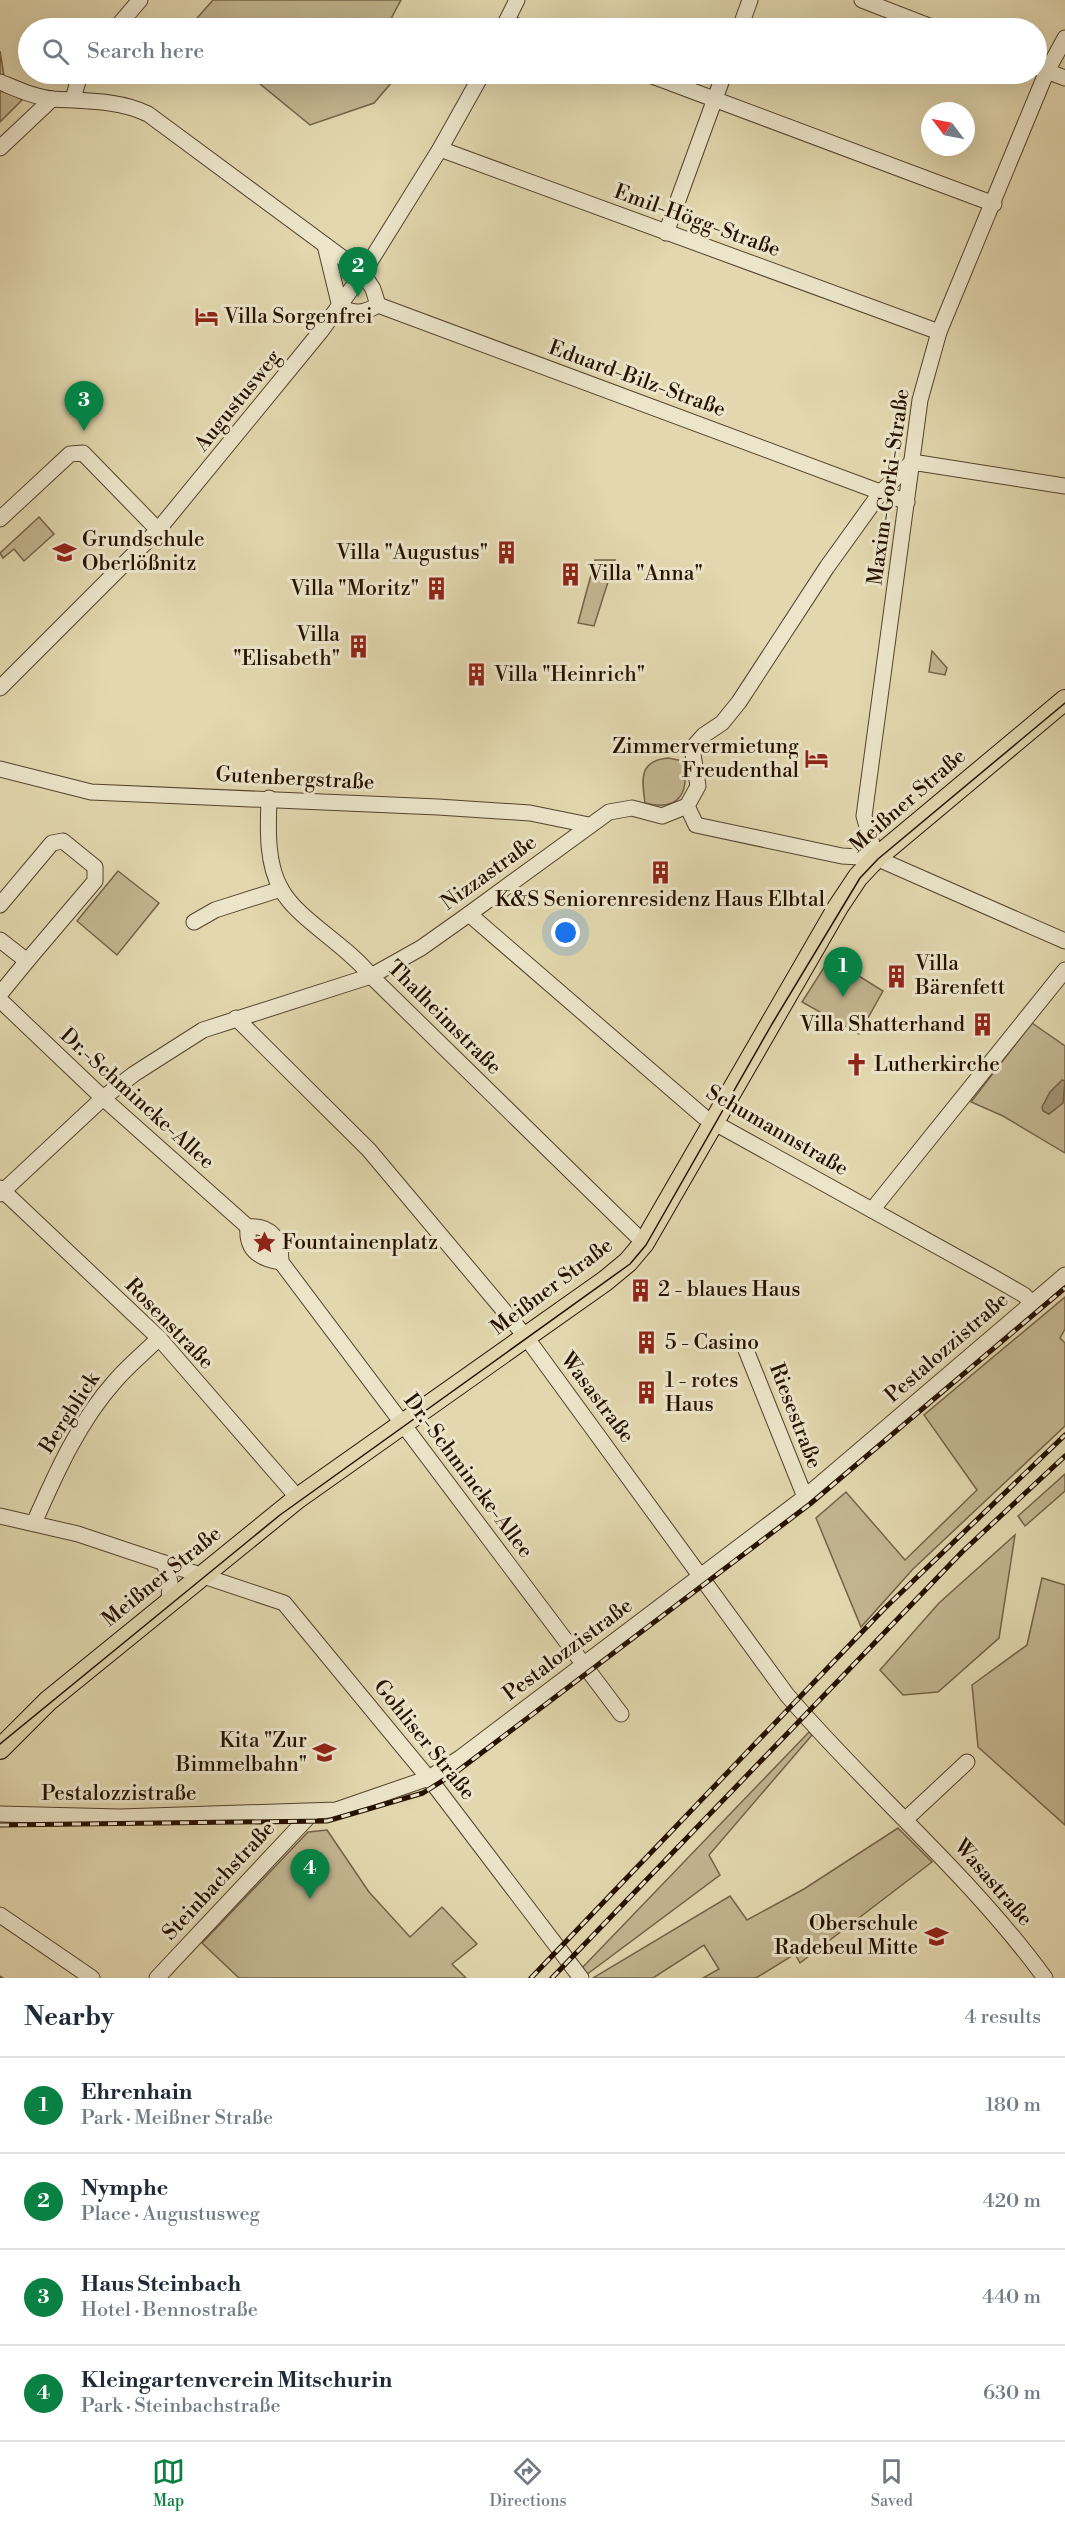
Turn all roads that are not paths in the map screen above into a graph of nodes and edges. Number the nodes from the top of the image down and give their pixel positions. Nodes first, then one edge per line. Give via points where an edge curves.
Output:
1 (140, 0) edge
2 (517, 0) edge
3 (750, 0) edge
4 (862, 0) edge
5 (125, 18) edge
6 (508, 18) edge
7 (744, 18) edge
8 (908, 18) edge
9 (1065, 38) edge
10 (1047, 62) edge
11 (1047, 71) edge
12 (1065, 78) edge
13 (0, 82) edge
14 (77, 84) edge
15 (476, 84) edge
16 (675, 84) edge
17 (720, 84) edge
18 (1037, 84) edge
19 (715, 98) junction
20 (51, 99) junction
21 (73, 99) junction
22 (0, 148) edge
23 (440, 149) junction
24 (994, 204) junction
25 (666, 233) junction
26 (325, 245) junction
27 (363, 273) junction
28 (378, 305) junction
29 (340, 307) junction
30 (939, 332) junction
31 (912, 462) junction
32 (1065, 486) edge
33 (881, 492) junction
34 (907, 502) junction
35 (0, 519) edge
36 (158, 530) junction
37 (0, 688) edge
38 (1065, 700) edge
39 (0, 769) edge
40 (269, 798) junction
41 (687, 806) junction
42 (662, 816) junction
43 (589, 825) junction
44 (696, 825) junction
45 (876, 858) junction
46 (281, 889) junction
47 (0, 905) edge
48 (469, 914) junction
49 (194, 922) dead end
50 (0, 940) edge
51 (1065, 941) edge
52 (27, 961) junction
53 (1065, 970) edge
54 (370, 976) junction
55 (0, 993) edge
56 (0, 1000) edge
57 (236, 1018) junction
58 (103, 1098) junction
59 (713, 1122) junction
60 (1, 1191) edge
61 (872, 1210) junction
62 (248, 1227) junction
63 (644, 1243) junction
64 (281, 1262) junction
65 (1065, 1275) edge
66 (1032, 1303) junction
67 (526, 1337) junction
68 (159, 1338) junction
69 (746, 1350) dead end
70 (402, 1424) junction
71 (805, 1497) junction
72 (298, 1498) junction
73 (0, 1515) edge
74 (34, 1523) junction
75 (164, 1563) junction
76 (200, 1576) junction
77 (703, 1577) junction
78 (169, 1602) junction
79 (583, 1665) junction
80 (48, 1701) junction
81 (621, 1714) dead end
82 (0, 1734) edge
83 (0, 1749) edge
84 (967, 1762) dead end
85 (429, 1779) junction
86 (312, 1813) junction
87 (0, 1814) edge
88 (906, 1819) junction
89 (0, 1916) edge
90 (1043, 1977) edge
91 (92, 1978) edge
92 (157, 1978) edge
93 (581, 1978) edge

1 - 5 street
2 - 6 street
3 - 7 street
4 - 8 street
9 - 10 street, Maxim-Gorki-Straße
11 - 12 street
13 - 20 street
14 - 21 street
15 - 23 street, Augustusweg
16 - 19 street
17 - 19 street
18 - 24 street, Maxim-Gorki-Straße
19 - 24 street
19 - 25 street
20 - 21 street
20 - 22 street
21 - 26 street via 132,107 148,114
23 - 25 street, Emil-Högg-Straße
23 - 27 street, Augustusweg
24 - 30 street, Maxim-Gorki-Straße
25 - 30 street, Emil-Högg-Straße
26 - 27 street
26 - 29 street
27 - 28 street
27 - 29 street, Augustusweg
28 - 29 street via 355,314
28 - 33 street, Eduard-Bilz-Straße
29 - 36 street, Augustusweg
30 - 31 street, Maxim-Gorki-Straße via 920,400
31 - 32 street
31 - 33 street
31 - 34 street, Maxim-Gorki-Straße
33 - 34 street, Eduard-Bilz-Straße
33 - 41 street via 739,702 723,723 696,744 693,754 698,786
34 - 45 street, Maxim-Gorki-Straße via 864,816
35 - 36 street via 76,452 83,453
36 - 37 street, Augustusweg
38 - 45 main road, Meißner Straße
39 - 40 street, Gutenbergstraße via 91,792
40 - 43 street, Gutenbergstraße via 530,813
40 - 46 street, Thalheimstraße via 271,858
41 - 42 street
41 - 44 street
42 - 43 street, Nizzastraße via 632,808 609,812
42 - 44 street
43 - 48 street, Nizzastraße
44 - 45 street via 842,856
45 - 51 street
45 - 59 main road, Meißner Straße via 847,891
46 - 49 street via 215,910
46 - 54 street, Thalheimstraße via 298,909 359,961
47 - 52 street via 52,843 63,841 95,867 95,881
48 - 54 street, Nizzastraße via 421,948
48 - 59 street, Schumannstraße
50 - 52 street
52 - 55 street
53 - 61 street
54 - 57 street, Nizzastraße
54 - 63 street, Thalheimstraße
56 - 58 street, Dr.-Schmincke-Allee
57 - 58 street, Nizzastraße via 203,1030
57 - 67 street, Wasastraße via 369,1150
58 - 60 street, Nizzastraße
58 - 62 street, Dr.-Schmincke-Allee
59 - 61 street, Schumannstraße
59 - 63 main road, Meißner Straße
60 - 68 street, Rosenstraße
61 - 66 street, Schumannstraße
62 - 64 street, Dr.-Schmincke-Allee via 254,1252 266,1260
62 - 64 street, Dr.-Schmincke-Allee via 264,1227 274,1234 281,1246
63 - 67 main road, Meißner Straße via 619,1270
64 - 70 street, Dr.-Schmincke-Allee
65 - 66 street, Pestalozzistraße
66 - 71 street, Pestalozzistraße
67 - 70 main road, Meißner Straße
67 - 77 street, Wasastraße
68 - 72 street, Rosenstraße
68 - 74 street, Bergblick via 116,1381 82,1428 57,1470
69 - 71 street, Riesestraße
70 - 72 main road, Meißner Straße
70 - 79 street, Dr.-Schmincke-Allee
71 - 77 street, Pestalozzistraße
72 - 76 main road, Meißner Straße
73 - 74 street, Gohliser Straße
74 - 75 street, Gohliser Straße
75 - 76 street, Gohliser Straße
75 - 78 street via 170,1582
76 - 78 main road, Meißner Straße
76 - 85 street, Gohliser Straße via 284,1603
77 - 79 street, Pestalozzistraße
77 - 88 street, Wasastraße via 787,1695
78 - 80 main road, Meißner Straße
79 - 81 street, Dr.-Schmincke-Allee
79 - 85 street, Pestalozzistraße
80 - 82 main road, Meißner Straße
80 - 83 main road, Meißner Straße
84 - 88 street
85 - 86 street, Pestalozzistraße via 359,1804
85 - 93 street, Gohliser Straße
86 - 87 street, Pestalozzistraße via 120,1817
86 - 92 street, Steinbachstraße
88 - 90 street, Wasastraße via 963,1878
89 - 91 street

